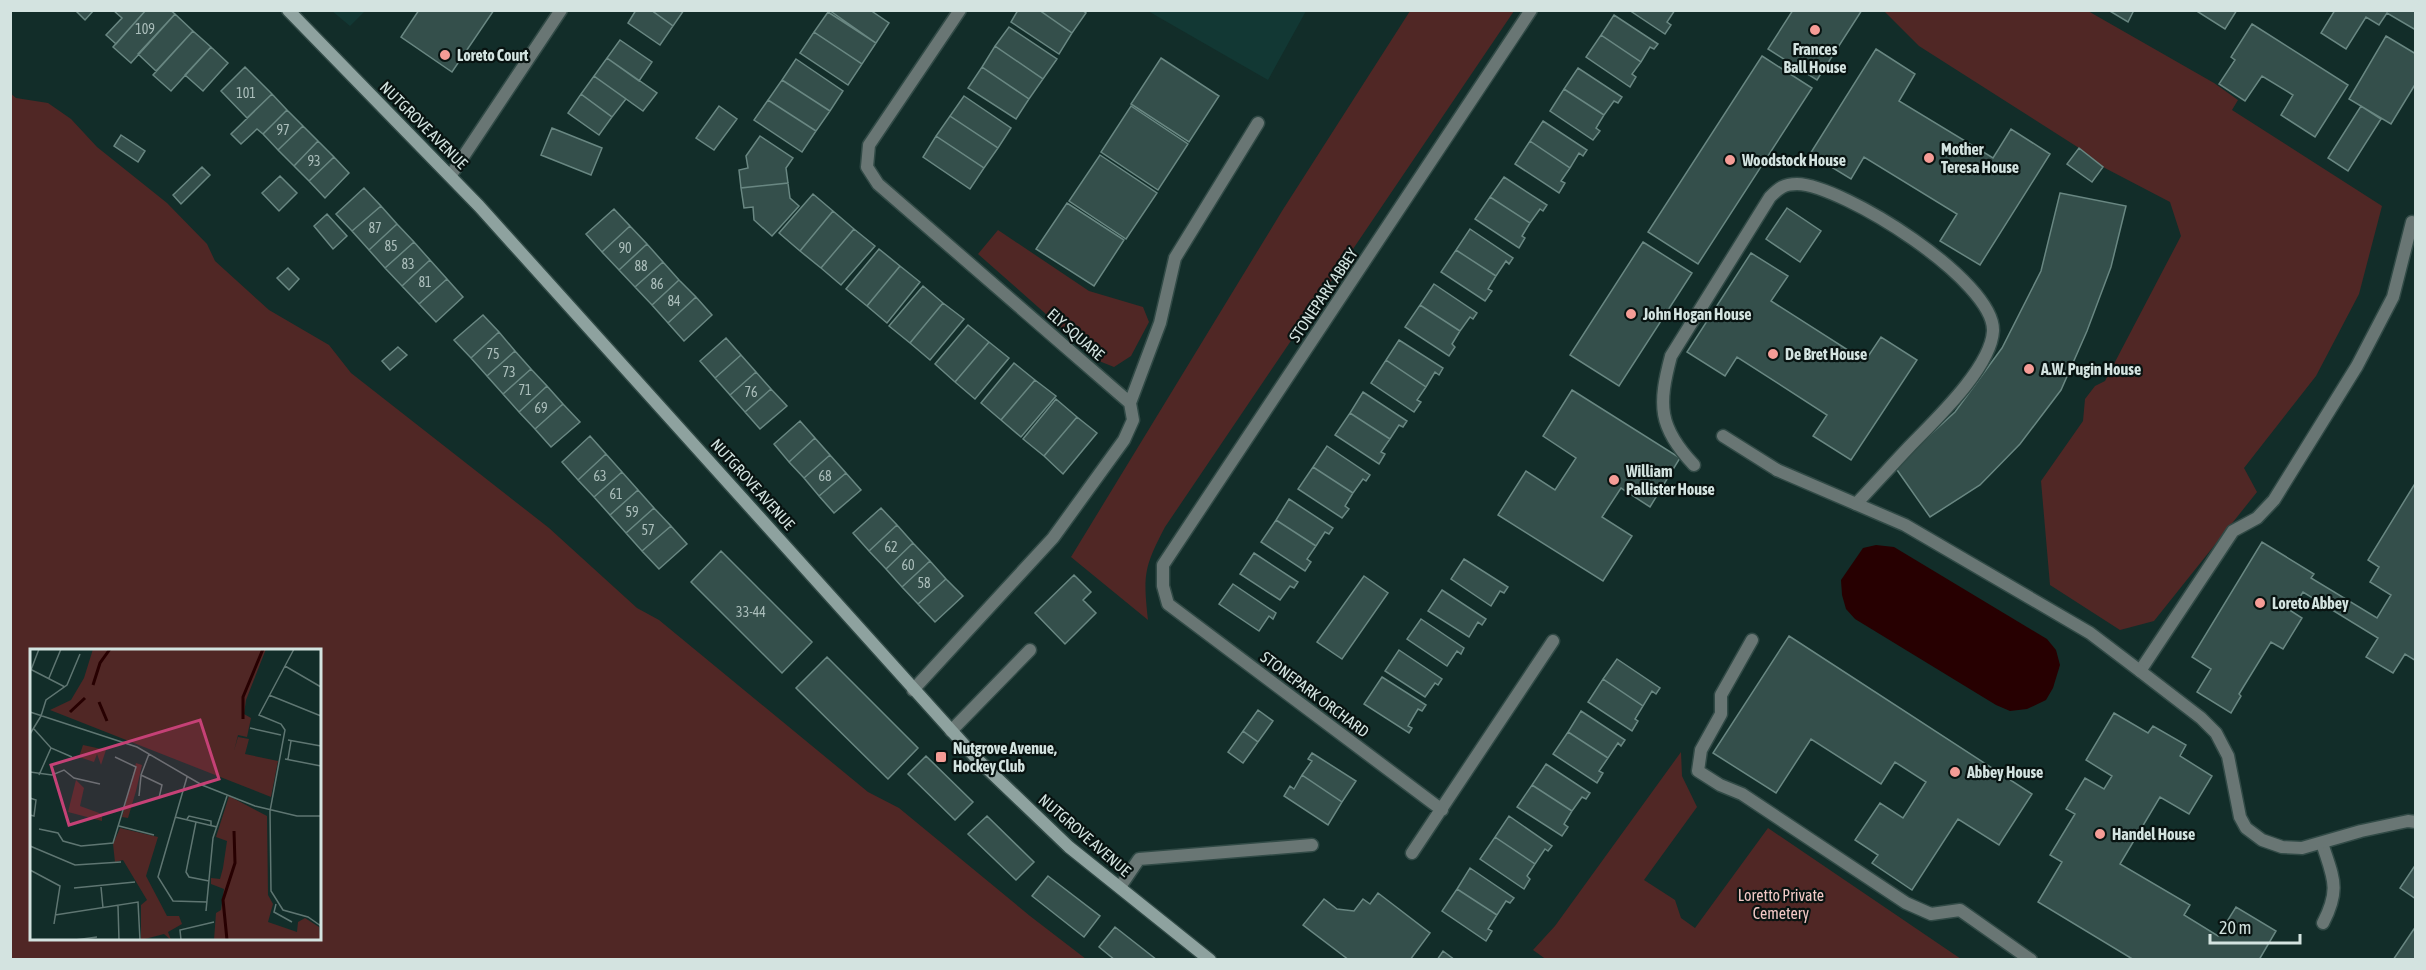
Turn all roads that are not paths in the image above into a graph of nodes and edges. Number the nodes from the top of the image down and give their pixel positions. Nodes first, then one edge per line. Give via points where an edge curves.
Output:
1 (288, 10) edge
2 (561, 10) edge
3 (960, 10) edge
4 (1531, 10) edge
5 (1258, 123) dead end
6 (451, 175) junction
7 (2412, 222) dead end
8 (1130, 403) junction
9 (1723, 436) dead end
10 (1694, 465) dead end
11 (1856, 504) junction
12 (1168, 604) joint
13 (1752, 640) dead end
14 (1553, 642) dead end
15 (1030, 650) dead end
16 (2140, 671) junction
17 (913, 690) junction
18 (951, 731) junction
19 (1442, 810) junction
20 (2415, 822) edge
21 (2322, 843) junction
22 (1312, 845) dead end
23 (1412, 853) dead end
24 (1120, 887) junction
25 (2323, 923) dead end
26 (1210, 960) edge
27 (2031, 960) edge

1 - 6 main road, NUTGROVE AVENUE
2 - 6 street
3 - 8 street, ELY SQUARE via 869,145 867,167 878,184
4 - 12 street, STONEPARK ABBEY via 1164,565 1162,586
5 - 8 street via 1176,258 1160,322
6 - 17 main road, NUTGROVE AVENUE
7 - 16 street via 2393,297 2357,366 2274,500 2257,518 2233,531
8 - 17 street via 1133,420 1125,440 1053,538
9 - 11 street via 1777,470
10 - 11 street via 1665,425 1662,404 1671,356 1770,197 1781,186 1799,184 1837,196 1926,247 1987,306 1993,330 1986,356 1956,398
11 - 16 street via 1905,525 2090,633
12 - 19 street, STONEPARK ORCHARD
13 - 27 street via 1721,695 1722,714 1701,750 1698,771 1742,794 1906,903 1931,914 1960,910
14 - 19 street
15 - 18 street
16 - 21 street via 2216,733 2228,756 2236,802 2246,828 2262,840 2282,847
17 - 18 main road, NUTGROVE AVENUE
18 - 24 main road, NUTGROVE AVENUE via 1069,847
19 - 23 street
20 - 21 street via 2361,831
21 - 25 street via 2335,888
22 - 24 street via 1139,859
24 - 26 main road, NUTGROVE AVENUE

